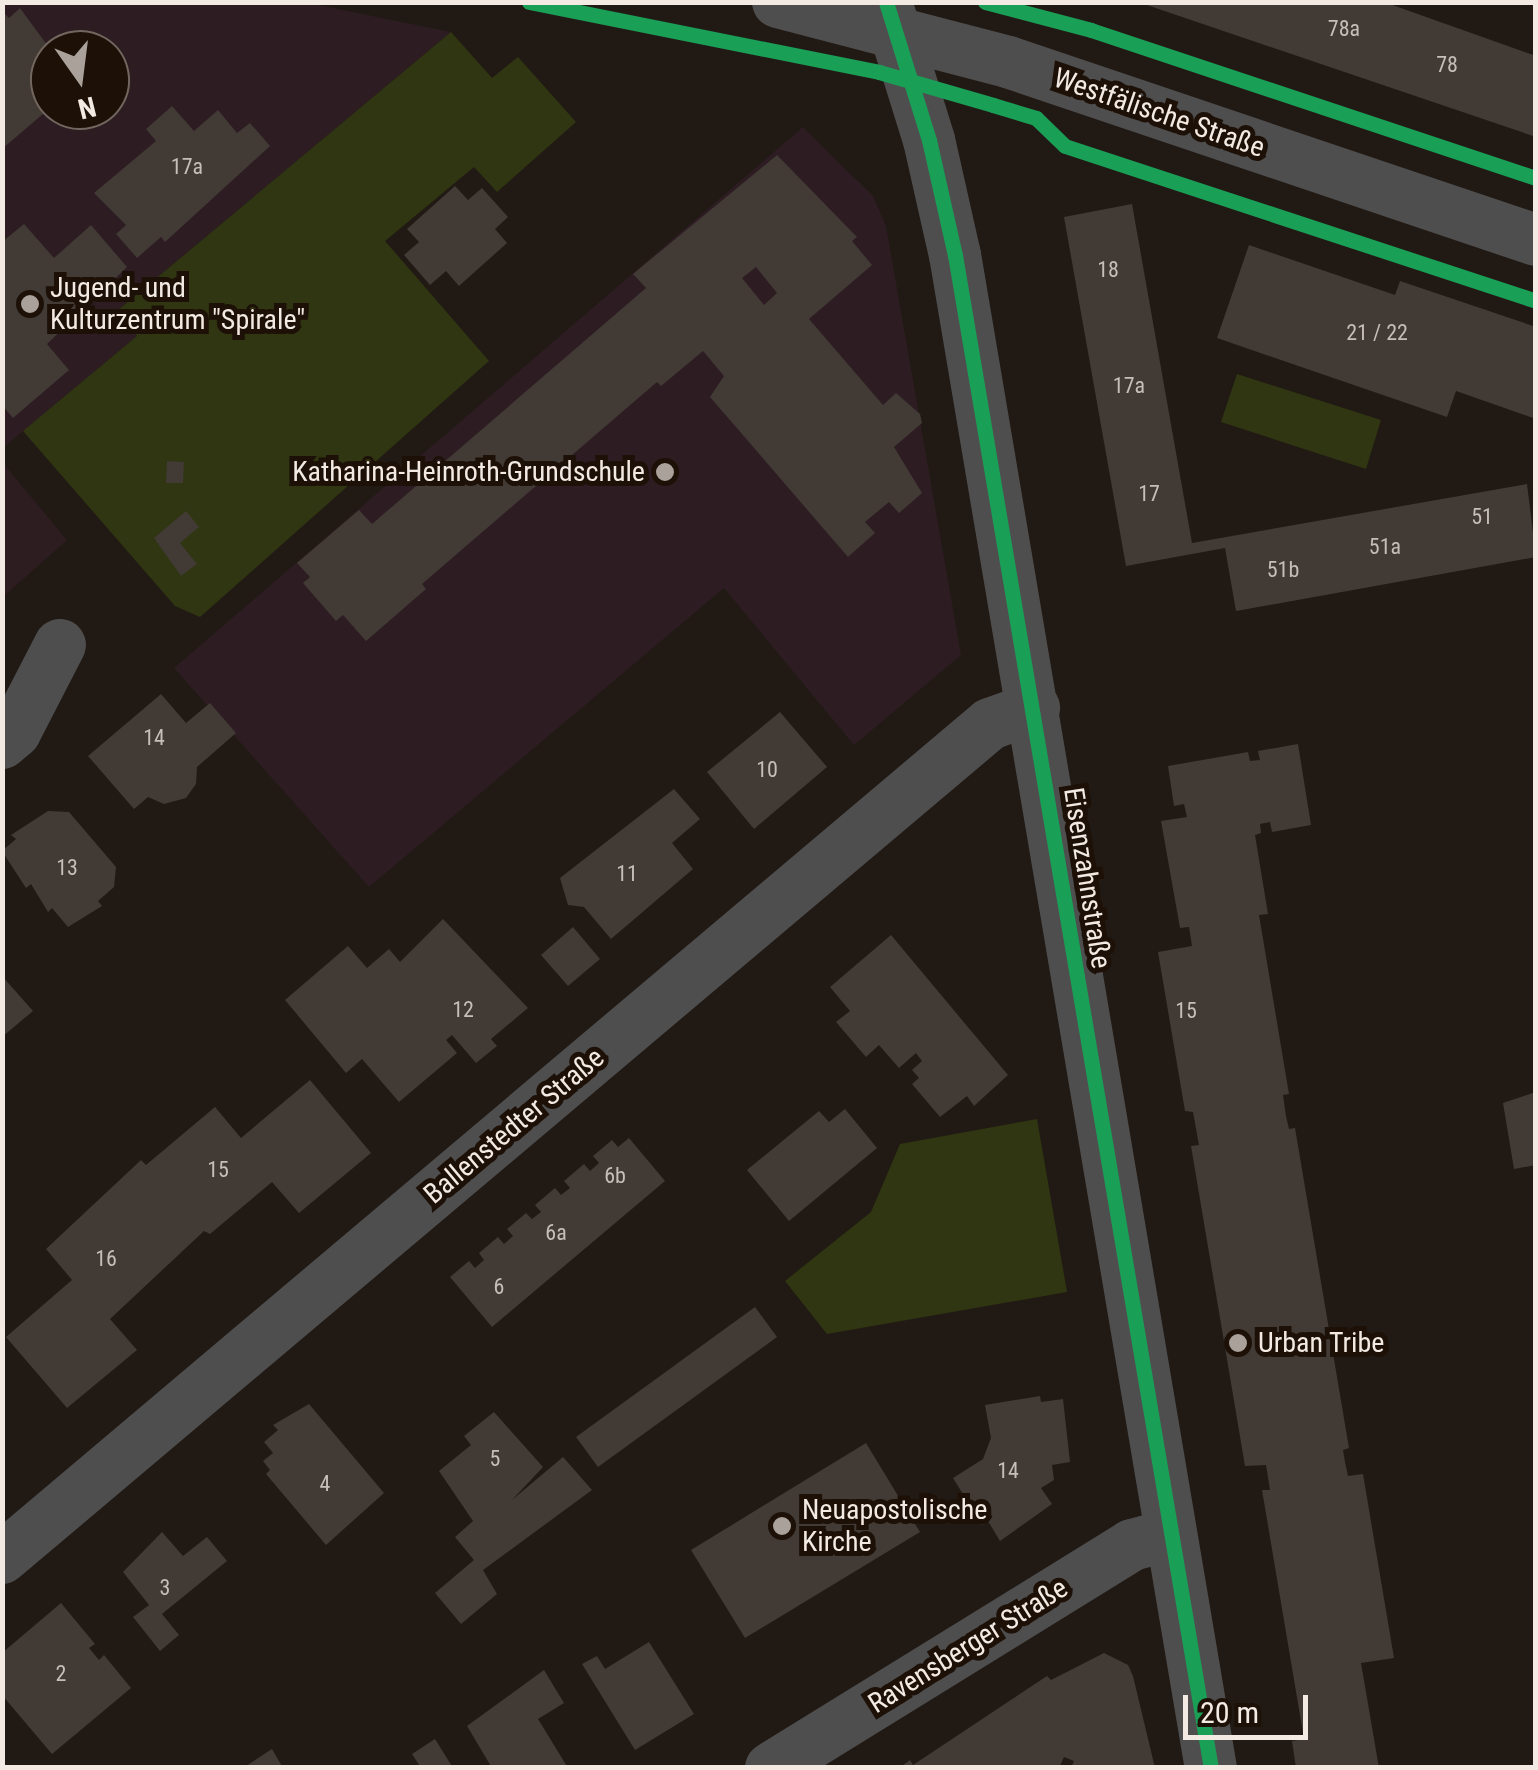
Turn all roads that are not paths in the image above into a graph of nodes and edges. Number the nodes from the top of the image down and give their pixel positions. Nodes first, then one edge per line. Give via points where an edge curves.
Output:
1 (778, 2) edge
2 (890, 17) edge
3 (1536, 240) edge
4 (60, 645) dead end
5 (1034, 708) junction
6 (2, 743) edge
7 (1170, 1535) junction
8 (2, 1558) edge
9 (771, 1768) edge
10 (1211, 1768) edge

1 - 2 street, Westfälische Straße
2 - 3 street, Westfälische Straße
2 - 5 street, Eisenzahnstraße via 956,255
4 - 6 street via 15,732
5 - 7 street, Eisenzahnstraße
5 - 8 street, Ballenstedter Straße via 990,724
7 - 9 street, Ravensberger Straße via 1132,1545
7 - 10 street, Eisenzahnstraße

